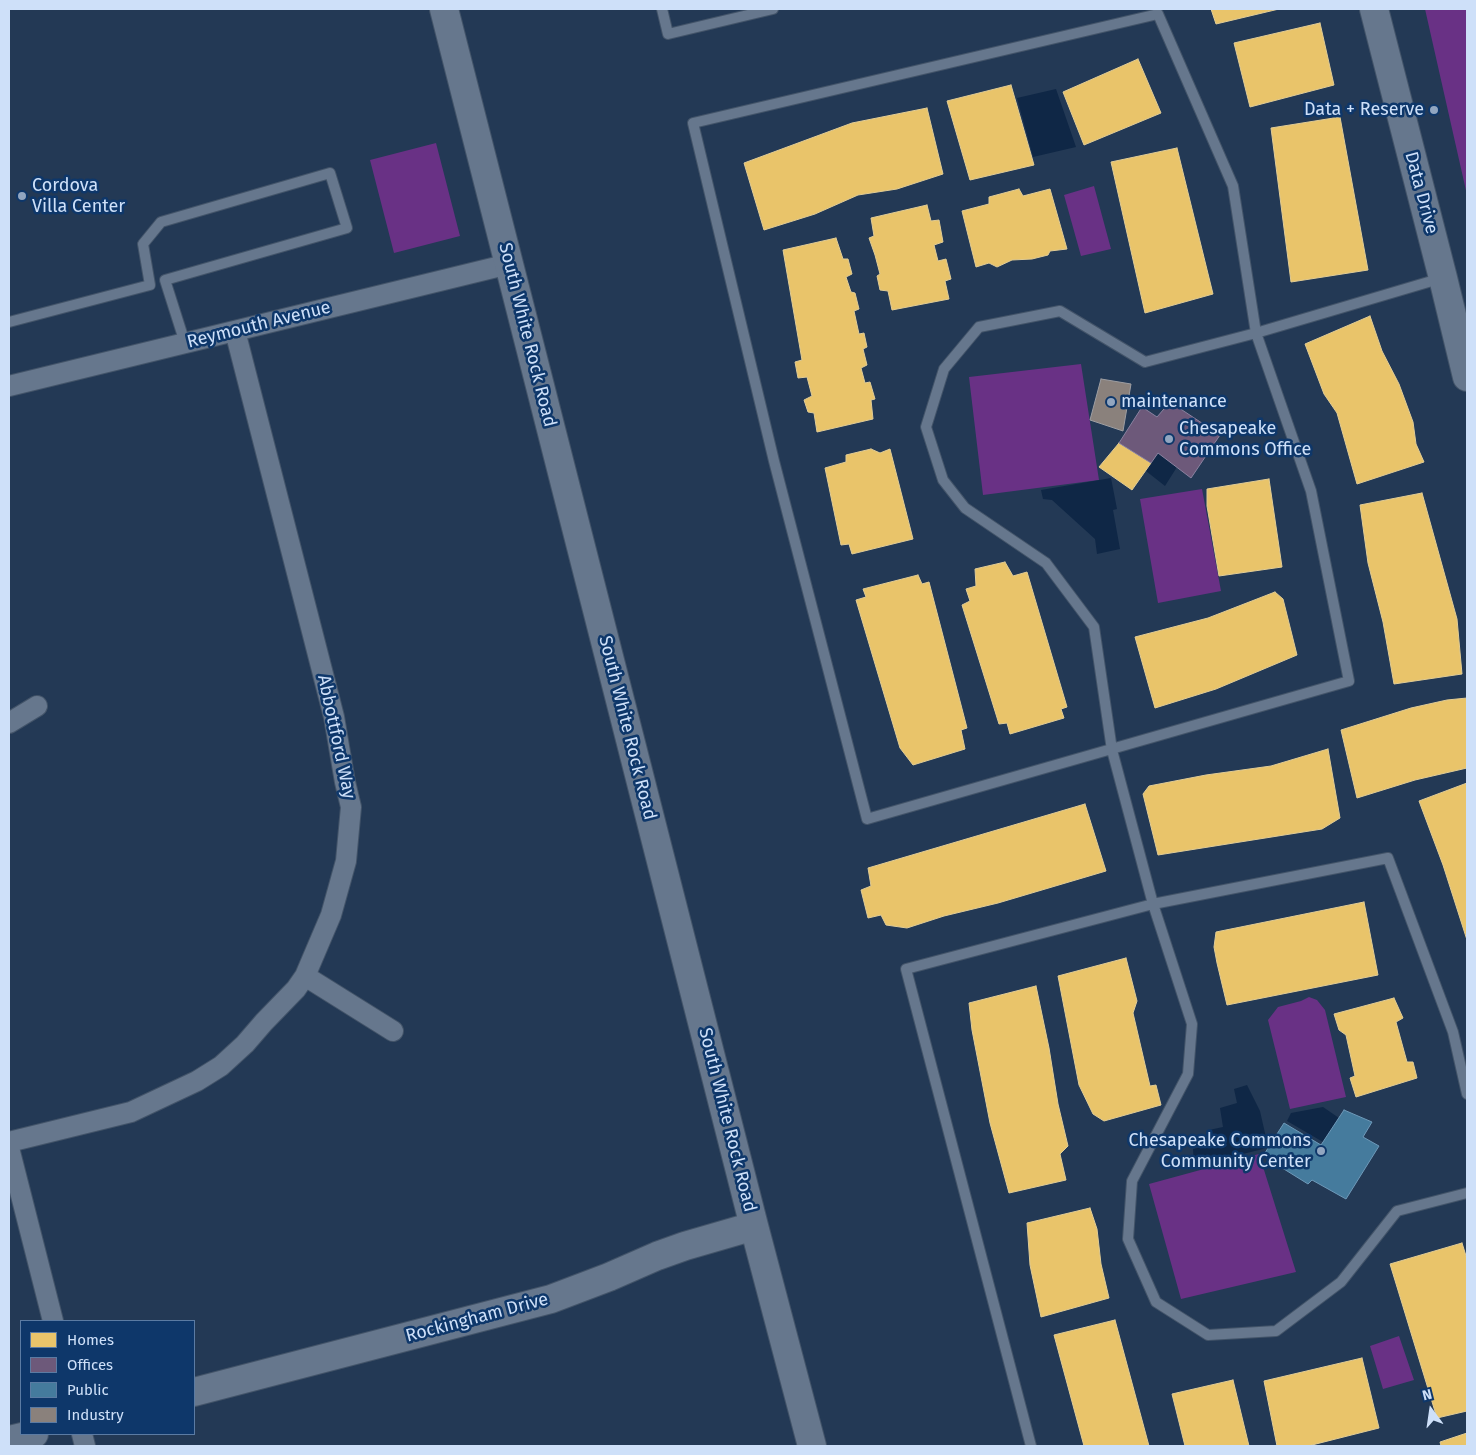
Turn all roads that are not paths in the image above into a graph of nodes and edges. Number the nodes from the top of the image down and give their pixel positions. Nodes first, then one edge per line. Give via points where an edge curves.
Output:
1 (444, 9) edge
2 (662, 9) edge
3 (773, 9) edge
4 (1374, 9) edge
5 (509, 264) junction
6 (1443, 278) junction
7 (166, 280) junction
8 (150, 285) junction
9 (9, 322) edge
10 (234, 331) junction
11 (1256, 333) junction
12 (185, 343) junction
13 (1467, 377) edge
14 (9, 386) edge
15 (37, 706) dead end
16 (9, 723) edge
17 (1112, 750) junction
18 (1153, 904) junction
19 (305, 976) junction
20 (393, 1031) dead end
21 (1467, 1094) edge
22 (9, 1142) edge
23 (9, 1148) edge
24 (1467, 1193) edge
25 (754, 1226) junction
26 (53, 1320) edge
27 (195, 1392) edge
28 (30, 1435) edge
29 (9, 1440) edge
30 (812, 1446) edge
31 (1031, 1446) edge

1 - 5 street, South White Rock Road
2 - 3 lane via 668,34
4 - 6 street, Data Drive
5 - 10 street, Reymouth Avenue
5 - 25 street, South White Rock Road
6 - 11 lane
6 - 13 street, Data Drive
7 - 8 lane
7 - 8 lane via 347,228 330,173 161,222 143,244
7 - 12 lane
8 - 9 lane
10 - 12 street, Reymouth Avenue
10 - 19 street, Abbottford Way via 334,717 351,807 346,861 331,915
11 - 17 lane via 1311,491 1349,681
11 - 17 lane via 1145,362 1060,311 979,327 944,369 926,427 943,480 965,508 1046,562 1094,627
11 - 17 lane via 1233,186 1158,14 693,122 774,461 867,819
12 - 14 street, Reymouth Avenue
15 - 16 street
17 - 18 lane
18 - 21 lane via 1388,858 1453,1032
18 - 24 lane via 1192,1024 1188,1074 1132,1181 1128,1239 1156,1302 1208,1335 1276,1331 1341,1282 1397,1211
18 - 31 lane via 906,969
19 - 20 street
19 - 22 street, Abbottford Way via 245,1044 221,1066 197,1081 131,1112
23 - 26 street
25 - 27 street, Rockingham Drive via 657,1256 551,1299
25 - 30 street, South White Rock Road
28 - 29 street

